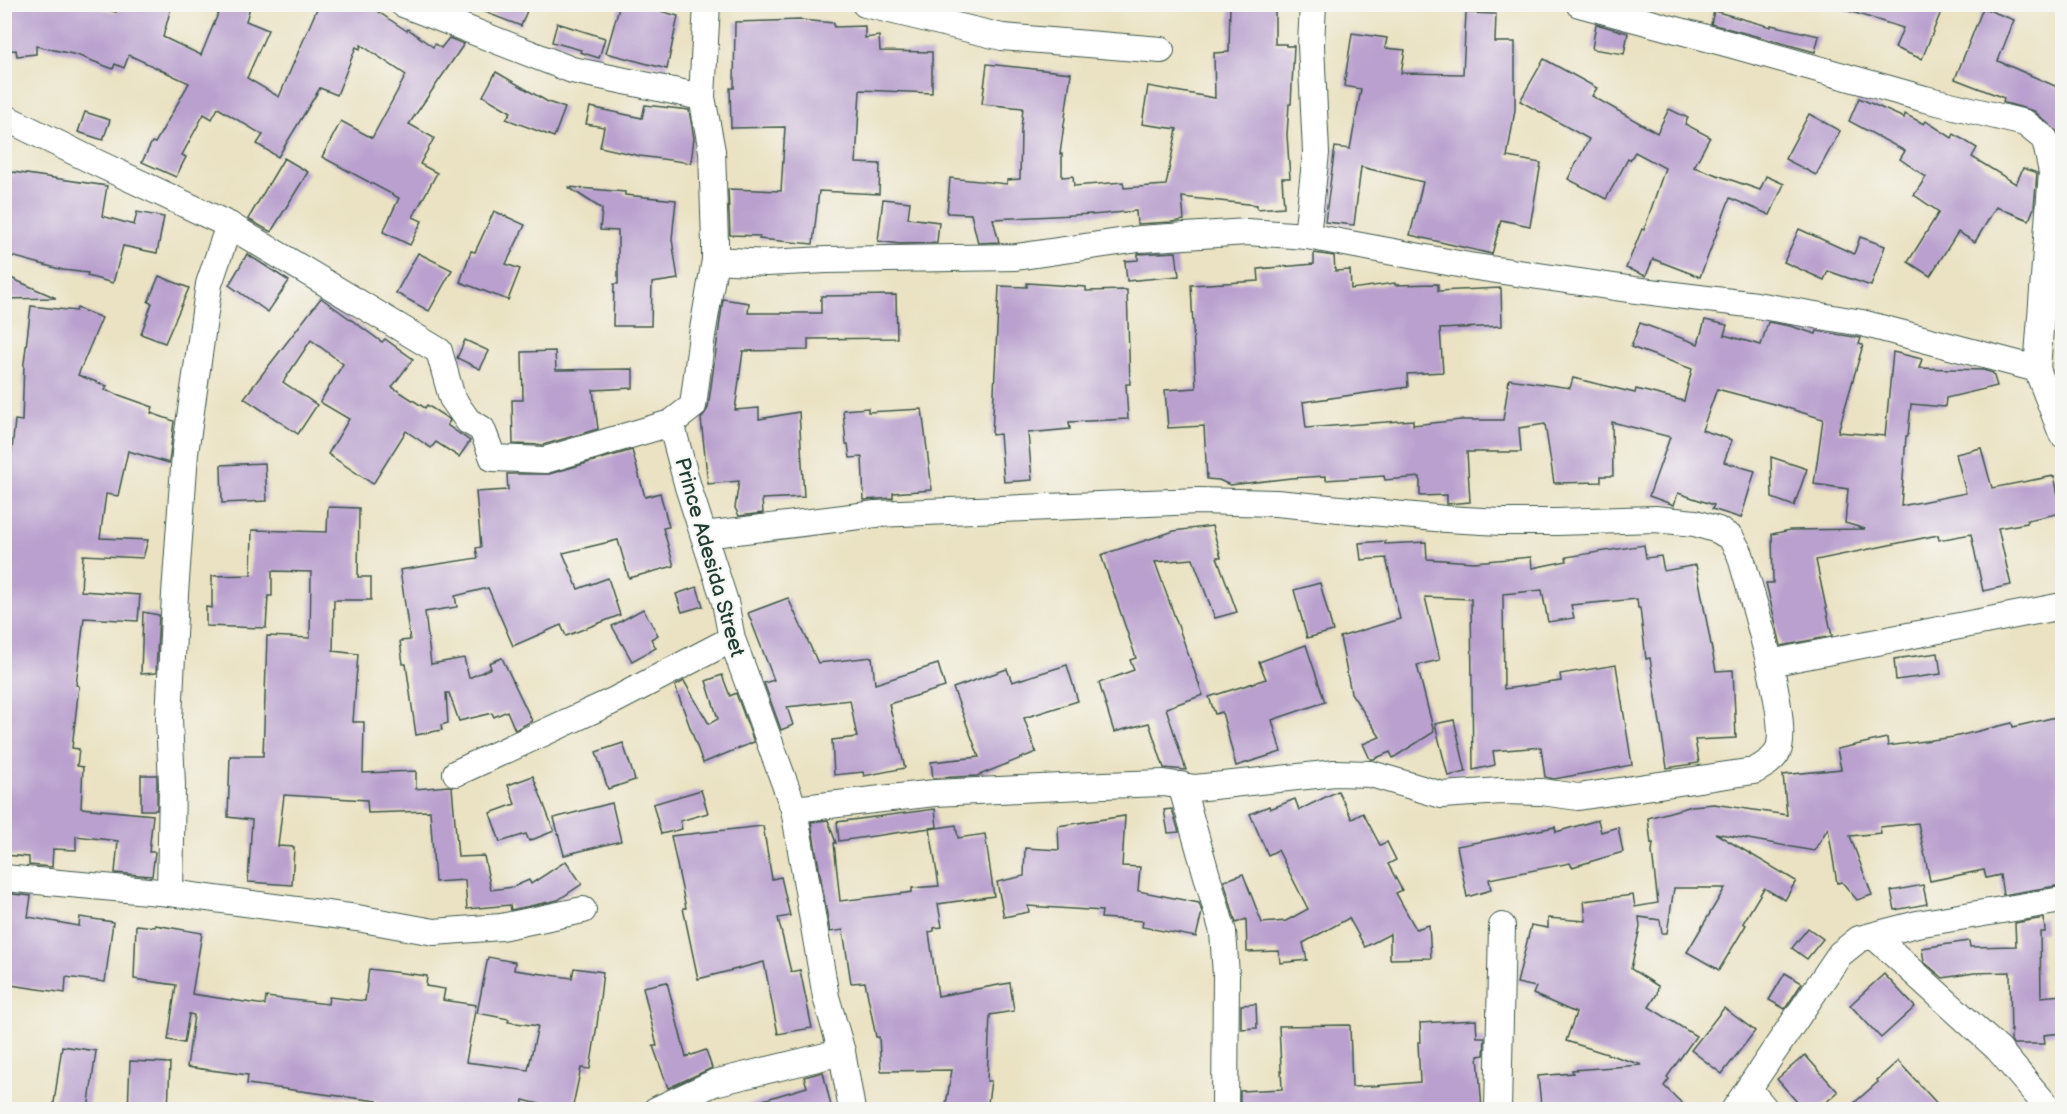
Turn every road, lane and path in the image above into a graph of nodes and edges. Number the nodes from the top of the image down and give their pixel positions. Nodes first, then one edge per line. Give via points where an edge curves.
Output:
1 (403, 4) edge
2 (707, 4) edge
3 (865, 4) edge
4 (1312, 4) edge
5 (1579, 4) edge
6 (1161, 50) dead end
7 (702, 97) junction
8 (4, 117) edge
9 (229, 225) junction
10 (1307, 236) junction
11 (715, 260) junction
12 (2037, 369) junction
13 (671, 423) junction
14 (2062, 434) edge
15 (704, 536) junction
16 (2062, 606) edge
17 (732, 639) junction
18 (1770, 663) junction
19 (456, 773) dead end
20 (1181, 785) junction
21 (794, 809) junction
22 (4, 878) edge
23 (170, 893) junction
24 (2062, 900) edge
25 (583, 910) dead end
26 (1502, 926) dead end
27 (1874, 936) junction
28 (842, 1052) junction
29 (1742, 1100) edge
30 (656, 1110) edge
31 (852, 1110) edge
32 (1225, 1110) edge
33 (1498, 1110) edge
34 (1766, 1110) edge
35 (2050, 1110) edge

1 - 7 street via 572,70
2 - 7 street
3 - 6 street via 1002,37
4 - 10 street via 1316,153
5 - 12 street via 2025,123 2045,139 2052,172
7 - 11 street via 712,151
8 - 9 street
9 - 13 street via 439,351 452,398 468,421 482,429 493,458 545,460
9 - 23 street via 209,284 185,453 169,719
10 - 11 street via 1247,232 1139,239 1016,257 767,263
10 - 12 street via 1480,267 1862,323
11 - 13 street via 693,406
12 - 14 street
13 - 15 street, Prince Adesida Street
15 - 17 street, Prince Adesida Street
15 - 18 street via 876,514 1198,501 1276,503 1500,522 1655,519 1695,524 1731,538 1740,554
16 - 18 street
17 - 19 street via 615,700
17 - 21 street, Prince Adesida Street
18 - 20 street via 1782,736 1777,752 1754,771 1578,796 1532,791 1442,795 1371,774 1335,773 1195,789
20 - 21 street via 935,793
20 - 32 street via 1223,932
21 - 28 street, Prince Adesida Street via 826,997
22 - 23 street
23 - 25 street via 434,932 501,927
24 - 27 street via 1917,924
26 - 33 street
27 - 29 street via 1859,939 1840,954
27 - 35 street via 1998,1049
28 - 30 street via 714,1083
28 - 31 street, Prince Adesida Street
29 - 34 street

